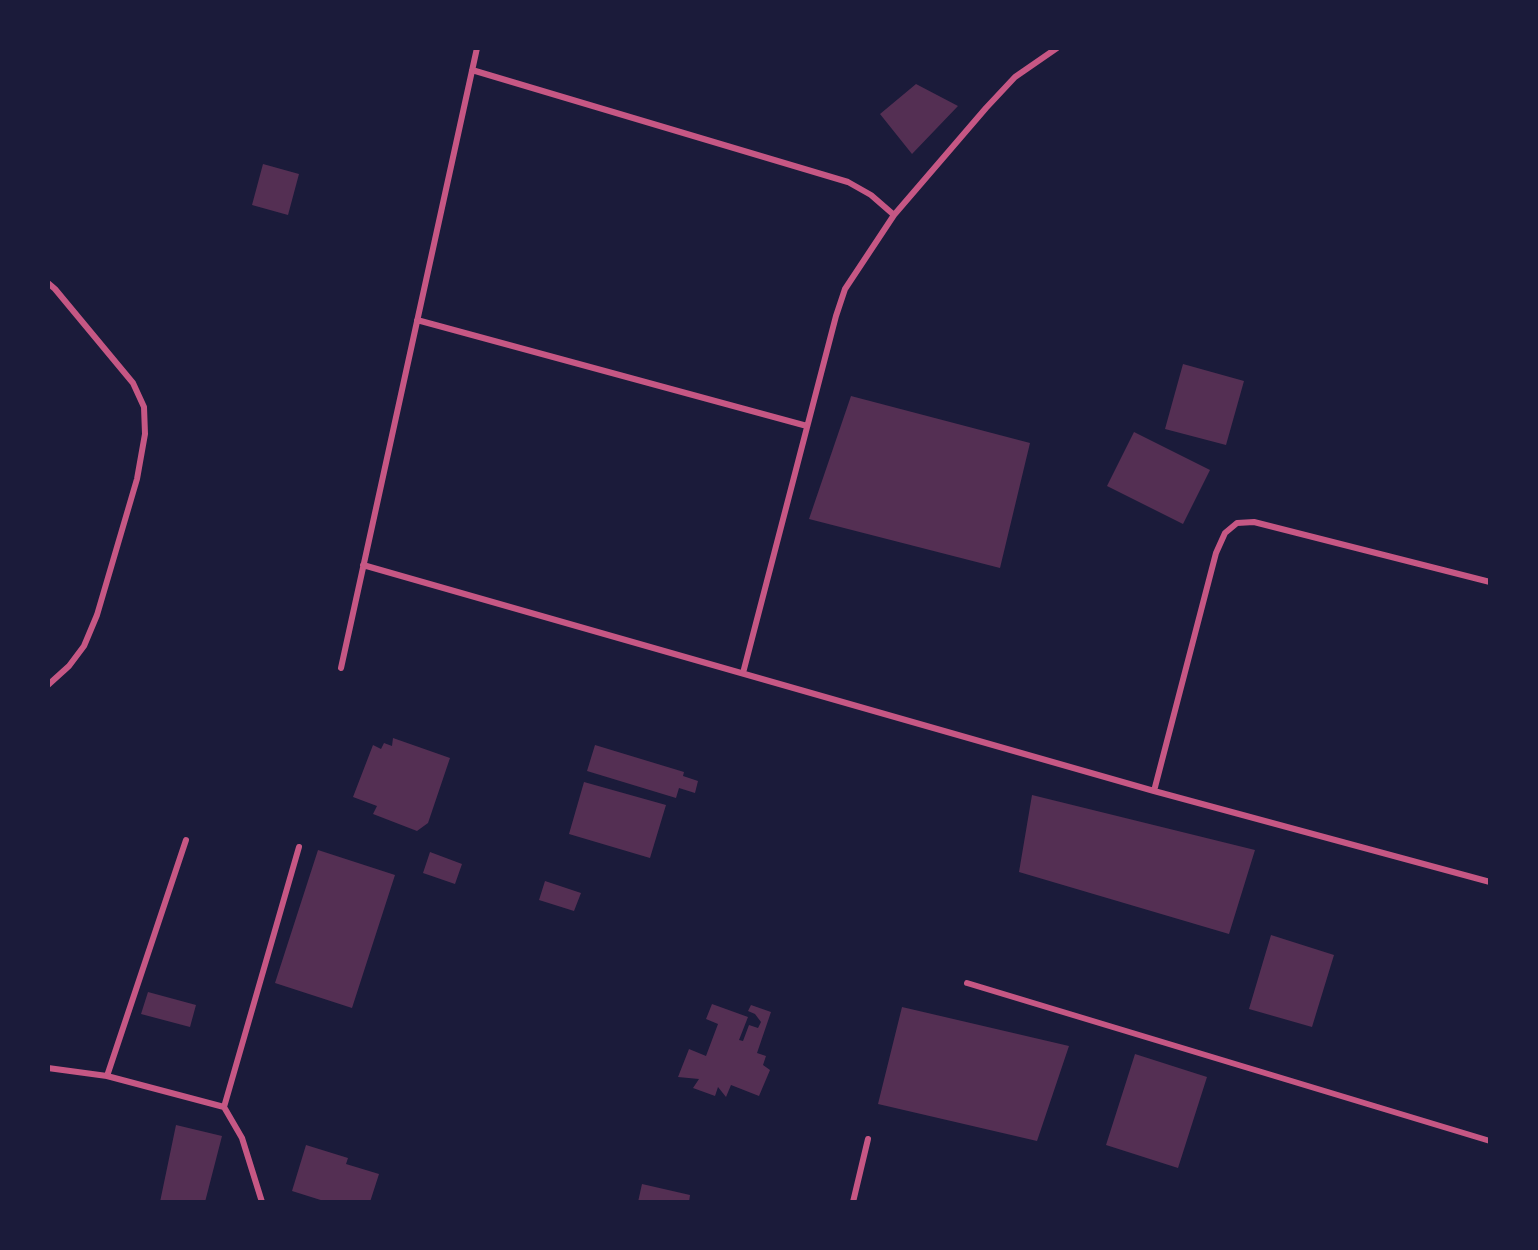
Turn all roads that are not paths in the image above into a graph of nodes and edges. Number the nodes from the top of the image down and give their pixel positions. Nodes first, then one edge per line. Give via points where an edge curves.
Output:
1 (477, 48) edge
2 (1057, 48) edge
3 (472, 70) junction
4 (894, 216) junction
5 (48, 283) edge
6 (417, 320) junction
7 (807, 426) junction
8 (363, 565) junction
9 (1490, 582) edge
10 (341, 668) dead end
11 (743, 673) junction
12 (48, 685) edge
13 (1154, 791) junction
14 (186, 840) dead end
15 (299, 847) dead end
16 (1490, 882) edge
17 (967, 983) dead end
18 (48, 1068) edge
19 (107, 1076) junction
20 (224, 1107) junction
21 (868, 1139) dead end
22 (1490, 1141) edge
23 (262, 1202) edge
24 (853, 1202) edge

1 - 3 street
2 - 4 street via 1015,77
3 - 4 street via 848,182 871,195
3 - 6 street
4 - 7 street via 845,289
5 - 12 street via 133,382 144,407 145,434 137,479 97,615 84,646
6 - 7 street
6 - 8 street
7 - 11 street
8 - 10 street
8 - 11 street
9 - 13 street via 1254,522 1237,523 1225,533 1216,553
11 - 13 street
13 - 16 street
14 - 19 street
15 - 20 street
17 - 22 street
18 - 19 street
19 - 20 street
20 - 23 street via 242,1138
21 - 24 street

